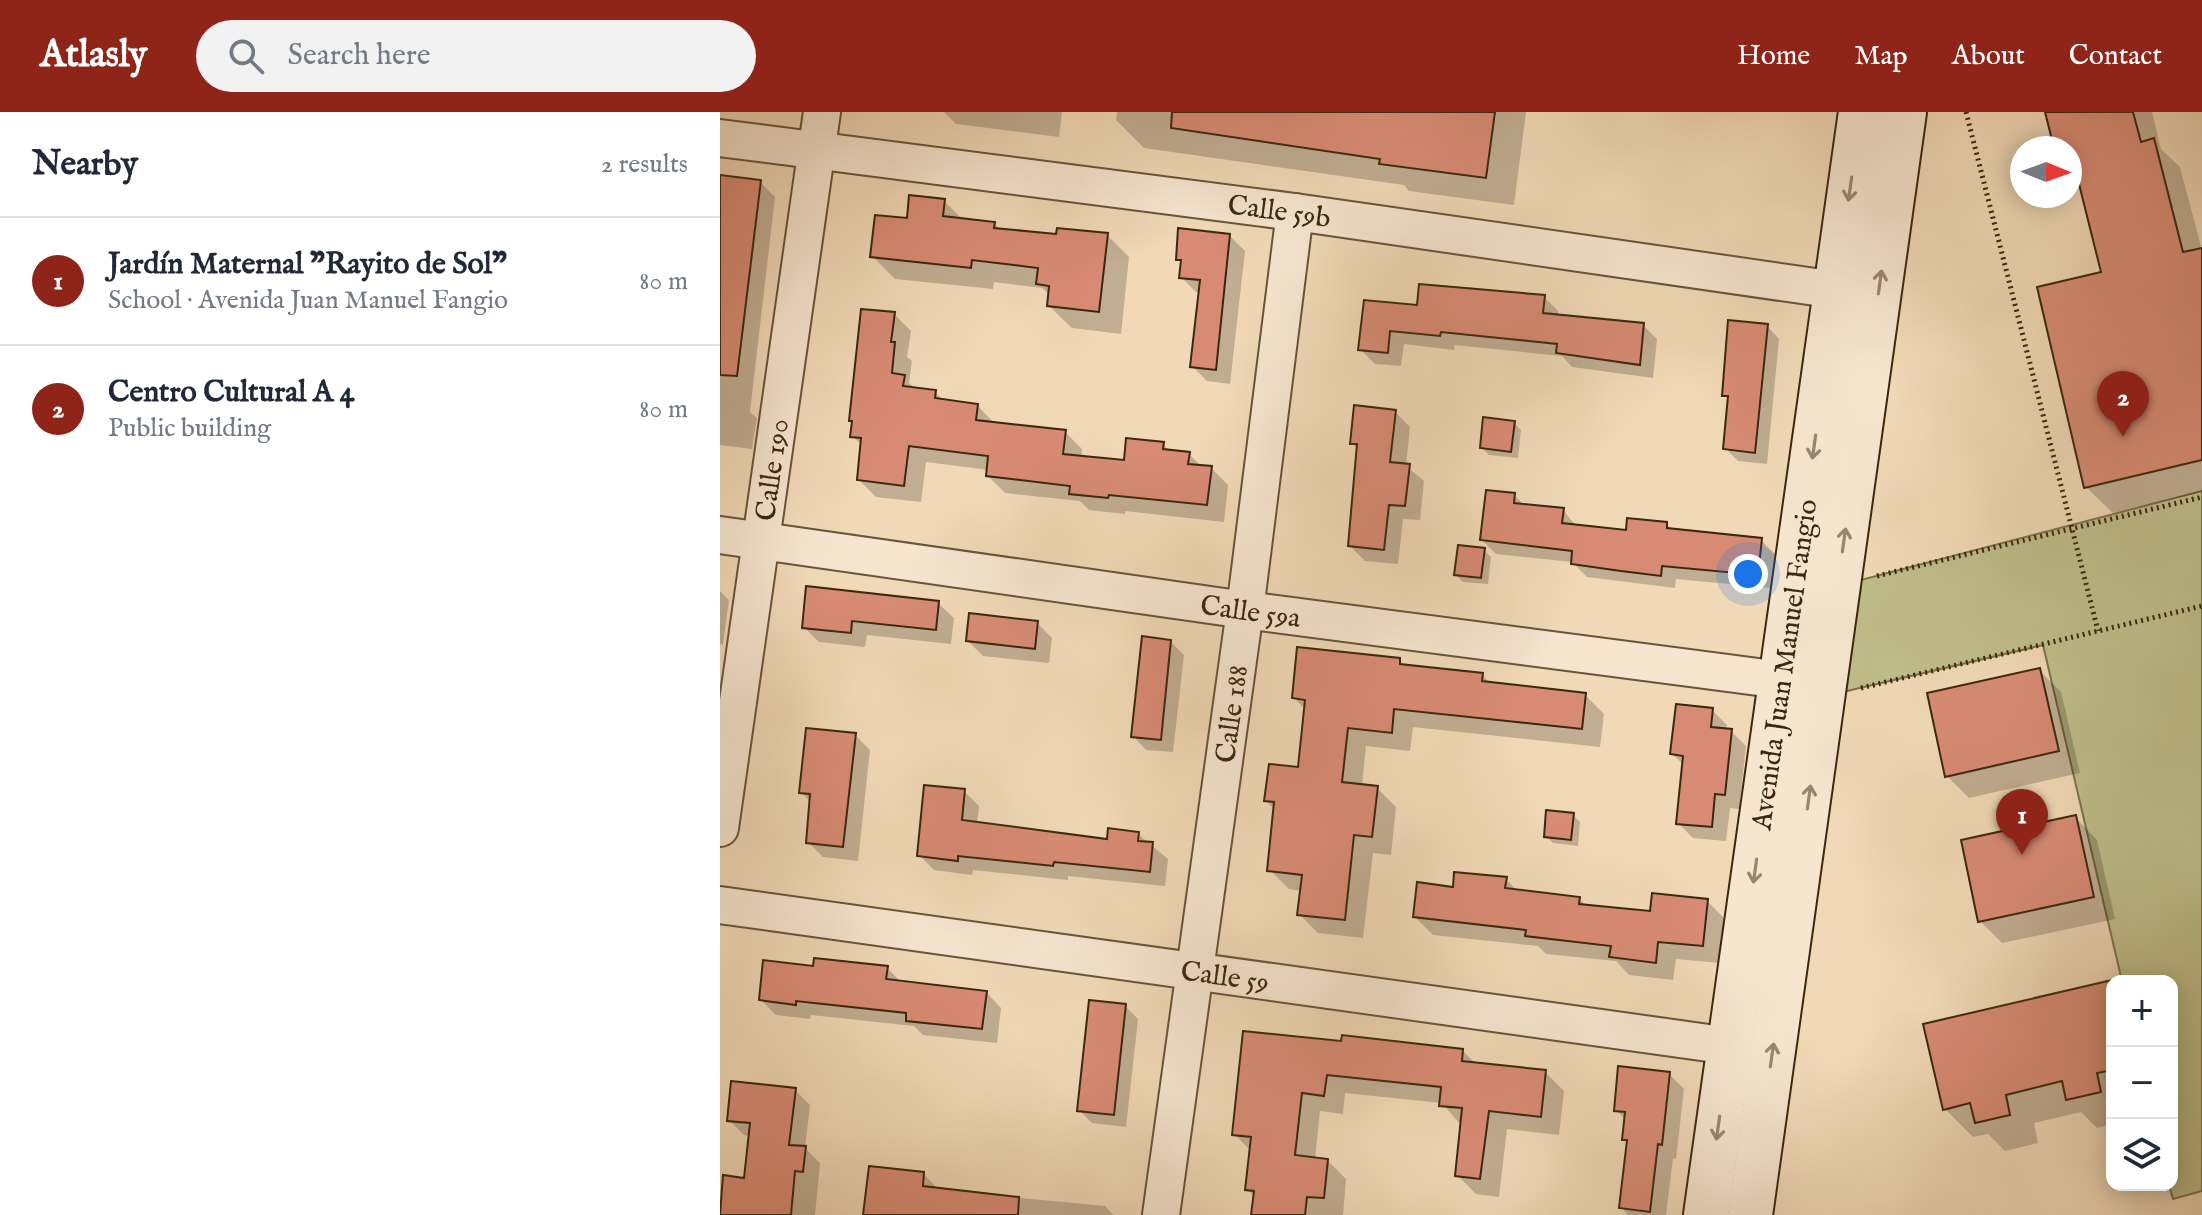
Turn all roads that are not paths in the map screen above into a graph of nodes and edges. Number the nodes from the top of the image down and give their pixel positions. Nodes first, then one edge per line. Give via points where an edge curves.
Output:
1 (822, 112) edge
2 (1861, 112) edge
3 (1904, 112) edge
4 (720, 138) edge
5 (817, 151) junction
6 (1295, 212) junction
7 (1836, 290) junction
8 (720, 535) edge
9 (761, 542) junction
10 (1245, 610) junction
11 (1781, 680) junction
12 (720, 828) edge
13 (720, 905) edge
14 (1195, 969) junction
15 (1730, 1046) junction
16 (1161, 1215) edge
17 (1706, 1215) edge
18 (1750, 1215) edge

1 - 5 street, Calle 190
2 -> 7 main road, Avenida Juan Manuel Fangio
18 -> 3 main road, Avenida Juan Manuel Fangio
4 - 5 street, Calle 59b
5 - 6 street, Calle 59b
5 - 9 street, Calle 190
6 - 7 street, Calle 59b
6 - 10 street, Calle 188
7 -> 11 main road, Avenida Juan Manuel Fangio
8 - 9 street, Calle 59a
9 - 10 street, Calle 59a
9 - 12 street, Calle 190
10 - 11 street, Calle 59a
10 - 14 street, Calle 188
11 -> 15 main road, Avenida Juan Manuel Fangio
13 - 14 street, Calle 59
14 - 15 street, Calle 59
14 - 16 street, Calle 188
15 -> 17 main road, Avenida Juan Manuel Fangio

